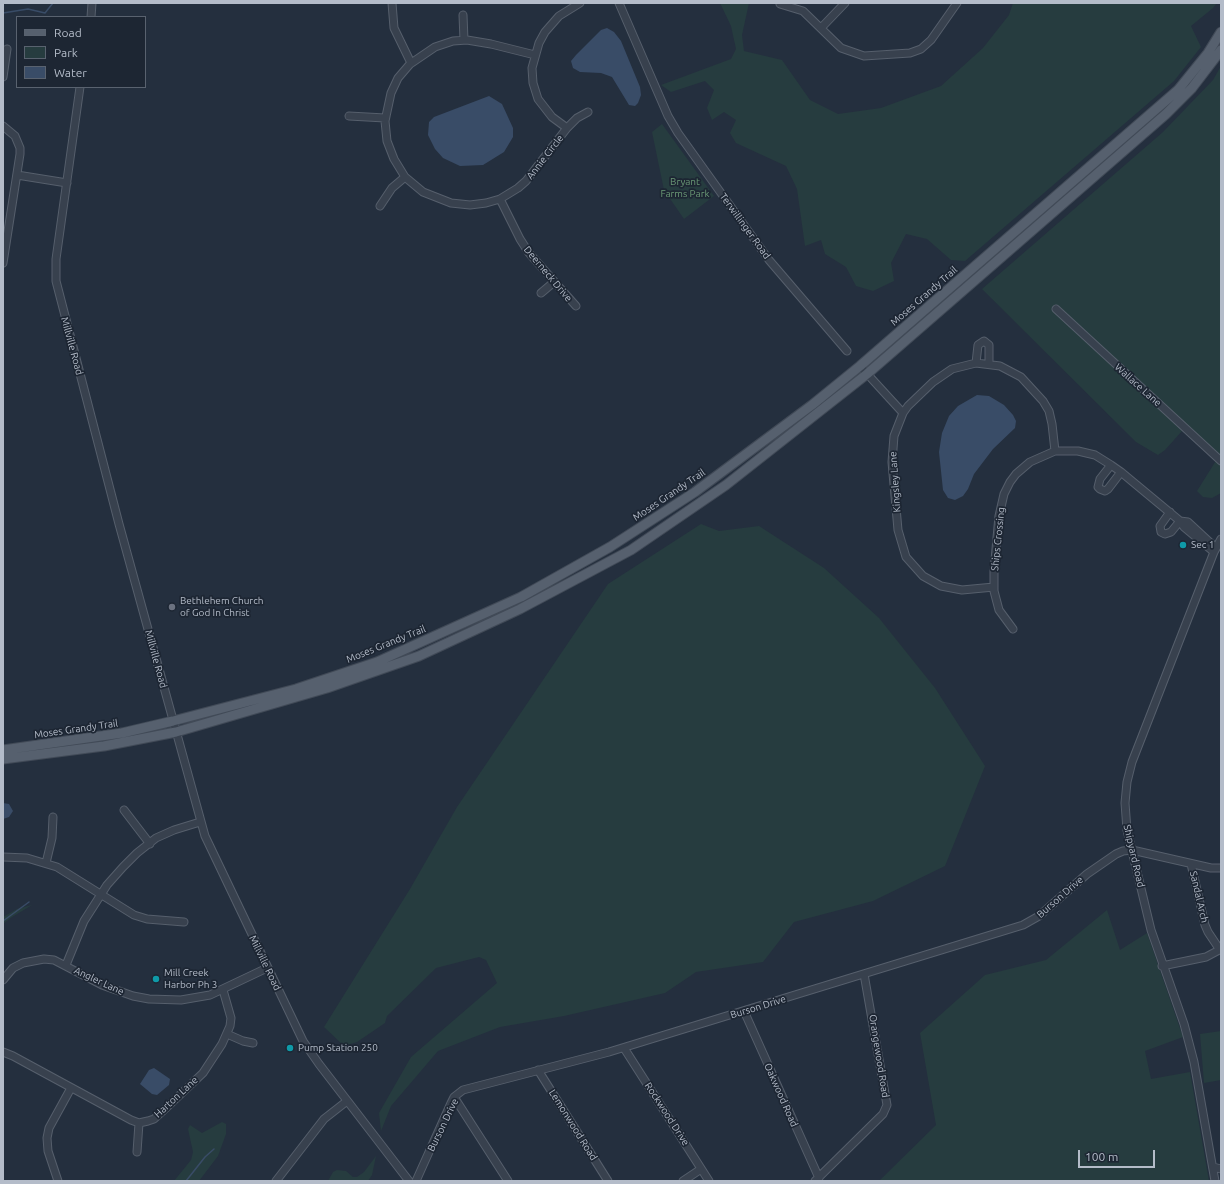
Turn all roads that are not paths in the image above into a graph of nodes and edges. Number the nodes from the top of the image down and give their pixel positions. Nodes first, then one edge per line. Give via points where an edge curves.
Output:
1 (92, 3) edge
2 (392, 3) edge
3 (580, 3) edge
4 (619, 3) edge
5 (845, 3) edge
6 (957, 3) edge
7 (780, 4) dead end
8 (463, 15) dead end
9 (90, 16) edge
10 (821, 28) junction
11 (1221, 32) edge
12 (464, 40) junction
13 (7, 49) dead end
14 (1221, 50) edge
15 (535, 55) junction
16 (411, 63) junction
17 (3, 77) edge
18 (80, 88) edge
19 (588, 112) dead end
20 (349, 116) dead end
21 (385, 118) junction
22 (3, 126) edge
23 (567, 128) junction
24 (17, 175) junction
25 (405, 177) junction
26 (67, 183) junction
27 (500, 198) junction
28 (380, 206) dead end
29 (3, 263) edge
30 (554, 282) junction
31 (541, 293) dead end
32 (576, 306) dead end
33 (1056, 308) dead end
34 (847, 351) dead end
35 (976, 363) junction
36 (989, 363) junction
37 (860, 366) junction
38 (867, 374) junction
39 (903, 413) junction
40 (1056, 451) junction
41 (1221, 460) edge
42 (1111, 465) junction
43 (1121, 472) junction
44 (1170, 512) junction
45 (1180, 520) junction
46 (1221, 539) edge
47 (1215, 550) junction
48 (994, 587) junction
49 (1013, 629) dead end
50 (173, 721) junction
51 (176, 732) junction
52 (3, 750) edge
53 (3, 759) edge
54 (124, 810) dead end
55 (53, 817) dead end
56 (200, 822) junction
57 (150, 844) junction
58 (1132, 850) junction
59 (3, 858) edge
60 (46, 863) junction
61 (1191, 864) junction
62 (1221, 868) edge
63 (101, 895) junction
64 (184, 922) dead end
65 (1220, 950) edge
66 (66, 965) junction
67 (1162, 966) junction
68 (267, 968) junction
69 (864, 974) junction
70 (3, 980) edge
71 (223, 990) junction
72 (744, 1011) junction
73 (227, 1034) junction
74 (253, 1043) dead end
75 (624, 1048) junction
76 (3, 1052) edge
77 (538, 1070) junction
78 (71, 1088) junction
79 (454, 1097) junction
80 (346, 1100) junction
81 (139, 1123) junction
82 (137, 1152) dead end
83 (1213, 1167) junction
84 (701, 1169) junction
85 (1221, 1169) edge
86 (817, 1179) edge
87 (58, 1181) edge
88 (276, 1181) edge
89 (409, 1181) edge
90 (416, 1181) edge
91 (508, 1181) edge
92 (608, 1181) edge
93 (683, 1181) edge
94 (709, 1181) edge
95 (1215, 1181) edge

1 - 9 street
2 - 16 street via 394,28
3 - 15 street via 563,13 549,27
4 - 34 street, Terwillinger Road via 668,116 678,133 769,260
5 - 10 street
6 - 10 street via 928,44 910,53 857,56 841,48
7 - 10 street via 803,10
8 - 12 street
11 - 37 main road, Moses Grandy Trail via 1208,53 1178,90
12 - 15 street, Annie Circle
12 - 16 street, Annie Circle via 435,47
13 - 17 street
14 - 38 main road, Moses Grandy Trail via 1192,88 1166,114
15 - 23 street via 532,76 538,99 552,116
16 - 21 street, Annie Circle via 398,78 391,93
18 - 26 street, Millville Road
19 - 23 street, Annie Circle
20 - 21 street
21 - 25 street, Annie Circle via 387,141
22 - 24 street via 18,142 20,154
23 - 27 street, Annie Circle via 529,178
24 - 26 street
24 - 29 street
25 - 27 street, Annie Circle via 423,192 451,203 470,205
25 - 28 street via 392,188
26 - 50 street, Millville Road via 56,259 56,281
27 - 30 street, Deerneck Drive via 520,239
30 - 31 street
30 - 32 street, Deerneck Drive
33 - 41 street, Wallace Lane
35 - 36 street, Kingsley Lane
35 - 36 street via 978,346 984,342 989,345
35 - 39 street, Kingsley Lane via 946,372
36 - 40 street, Kingsley Lane via 1016,374 1035,390 1049,411
37 - 38 street
37 - 50 main road, Moses Grandy Trail via 695,492 610,548 521,597 377,662 296,688
38 - 39 street
38 - 51 main road, Moses Grandy Trail via 726,484 631,550 520,609 419,656 327,688
39 - 48 street, Kingsley Lane via 893,443 892,462 898,530 906,557 923,576 941,586 962,590
40 - 42 street, Ships Crossing via 1078,450 1095,455
40 - 48 street, Ships Crossing via 1030,462 1016,474 1004,494 999,516
42 - 43 street, Ships Crossing
42 - 43 street via 1100,479 1100,489 1108,489
43 - 44 street, Ships Crossing
44 - 45 street, Ships Crossing
44 - 45 street via 1160,526 1163,534 1169,534
45 - 47 street, Ships Crossing via 1188,522
46 - 47 street, Shipyard Road
47 - 58 street, Shipyard Road via 1129,771 1125,811
48 - 49 street, Ships Crossing via 1000,610
50 - 51 street, Millville Road
50 - 52 main road, Moses Grandy Trail via 122,733
51 - 53 main road, Moses Grandy Trail via 104,746
51 - 56 street, Millville Road
54 - 57 street
55 - 60 street via 52,838
56 - 57 street via 174,830
56 - 68 street, Millville Road via 209,848
57 - 63 street via 123,867
58 - 61 street
58 - 67 street, Shipyard Road
58 - 69 street, Burson Drive via 1116,854 1105,861 1028,923
59 - 60 street via 27,858
60 - 63 street via 69,872
61 - 62 street
61 - 65 street, Sandal Arch via 1205,925
63 - 64 street via 122,909 147,919
63 - 66 street via 84,921
65 - 67 street via 1206,957
66 - 70 street, Angler Lane via 54,960 33,960 13,968
66 - 71 street, Angler Lane via 117,991 149,999 198,998
67 - 83 street, Shipyard Road via 1184,1024 1192,1054
68 - 71 street, Angler Lane
68 - 80 street, Millville Road via 303,1041
69 - 72 street, Burson Drive
69 - 86 street, Orangewood Road via 886,1105 882,1114
71 - 73 street, Harton Lane via 231,1011
72 - 75 street, Burson Drive
72 - 86 street, Oakwood Road
73 - 74 street via 243,1042
73 - 81 street, Harton Lane via 203,1073 154,1119
75 - 77 street, Burson Drive
75 - 84 street, Rockwood Drive
76 - 78 street
77 - 79 street, Burson Drive via 469,1088
77 - 92 street, Lemonwood Road
78 - 81 street
78 - 87 street via 49,1128 47,1138 48,1151
79 - 90 street, Burson Drive
79 - 91 street
80 - 88 street via 324,1119
80 - 89 street, Millville Road
81 - 82 street
83 - 85 street
83 - 95 street, Shipyard Road
84 - 93 street
84 - 94 street, Rockwood Drive

